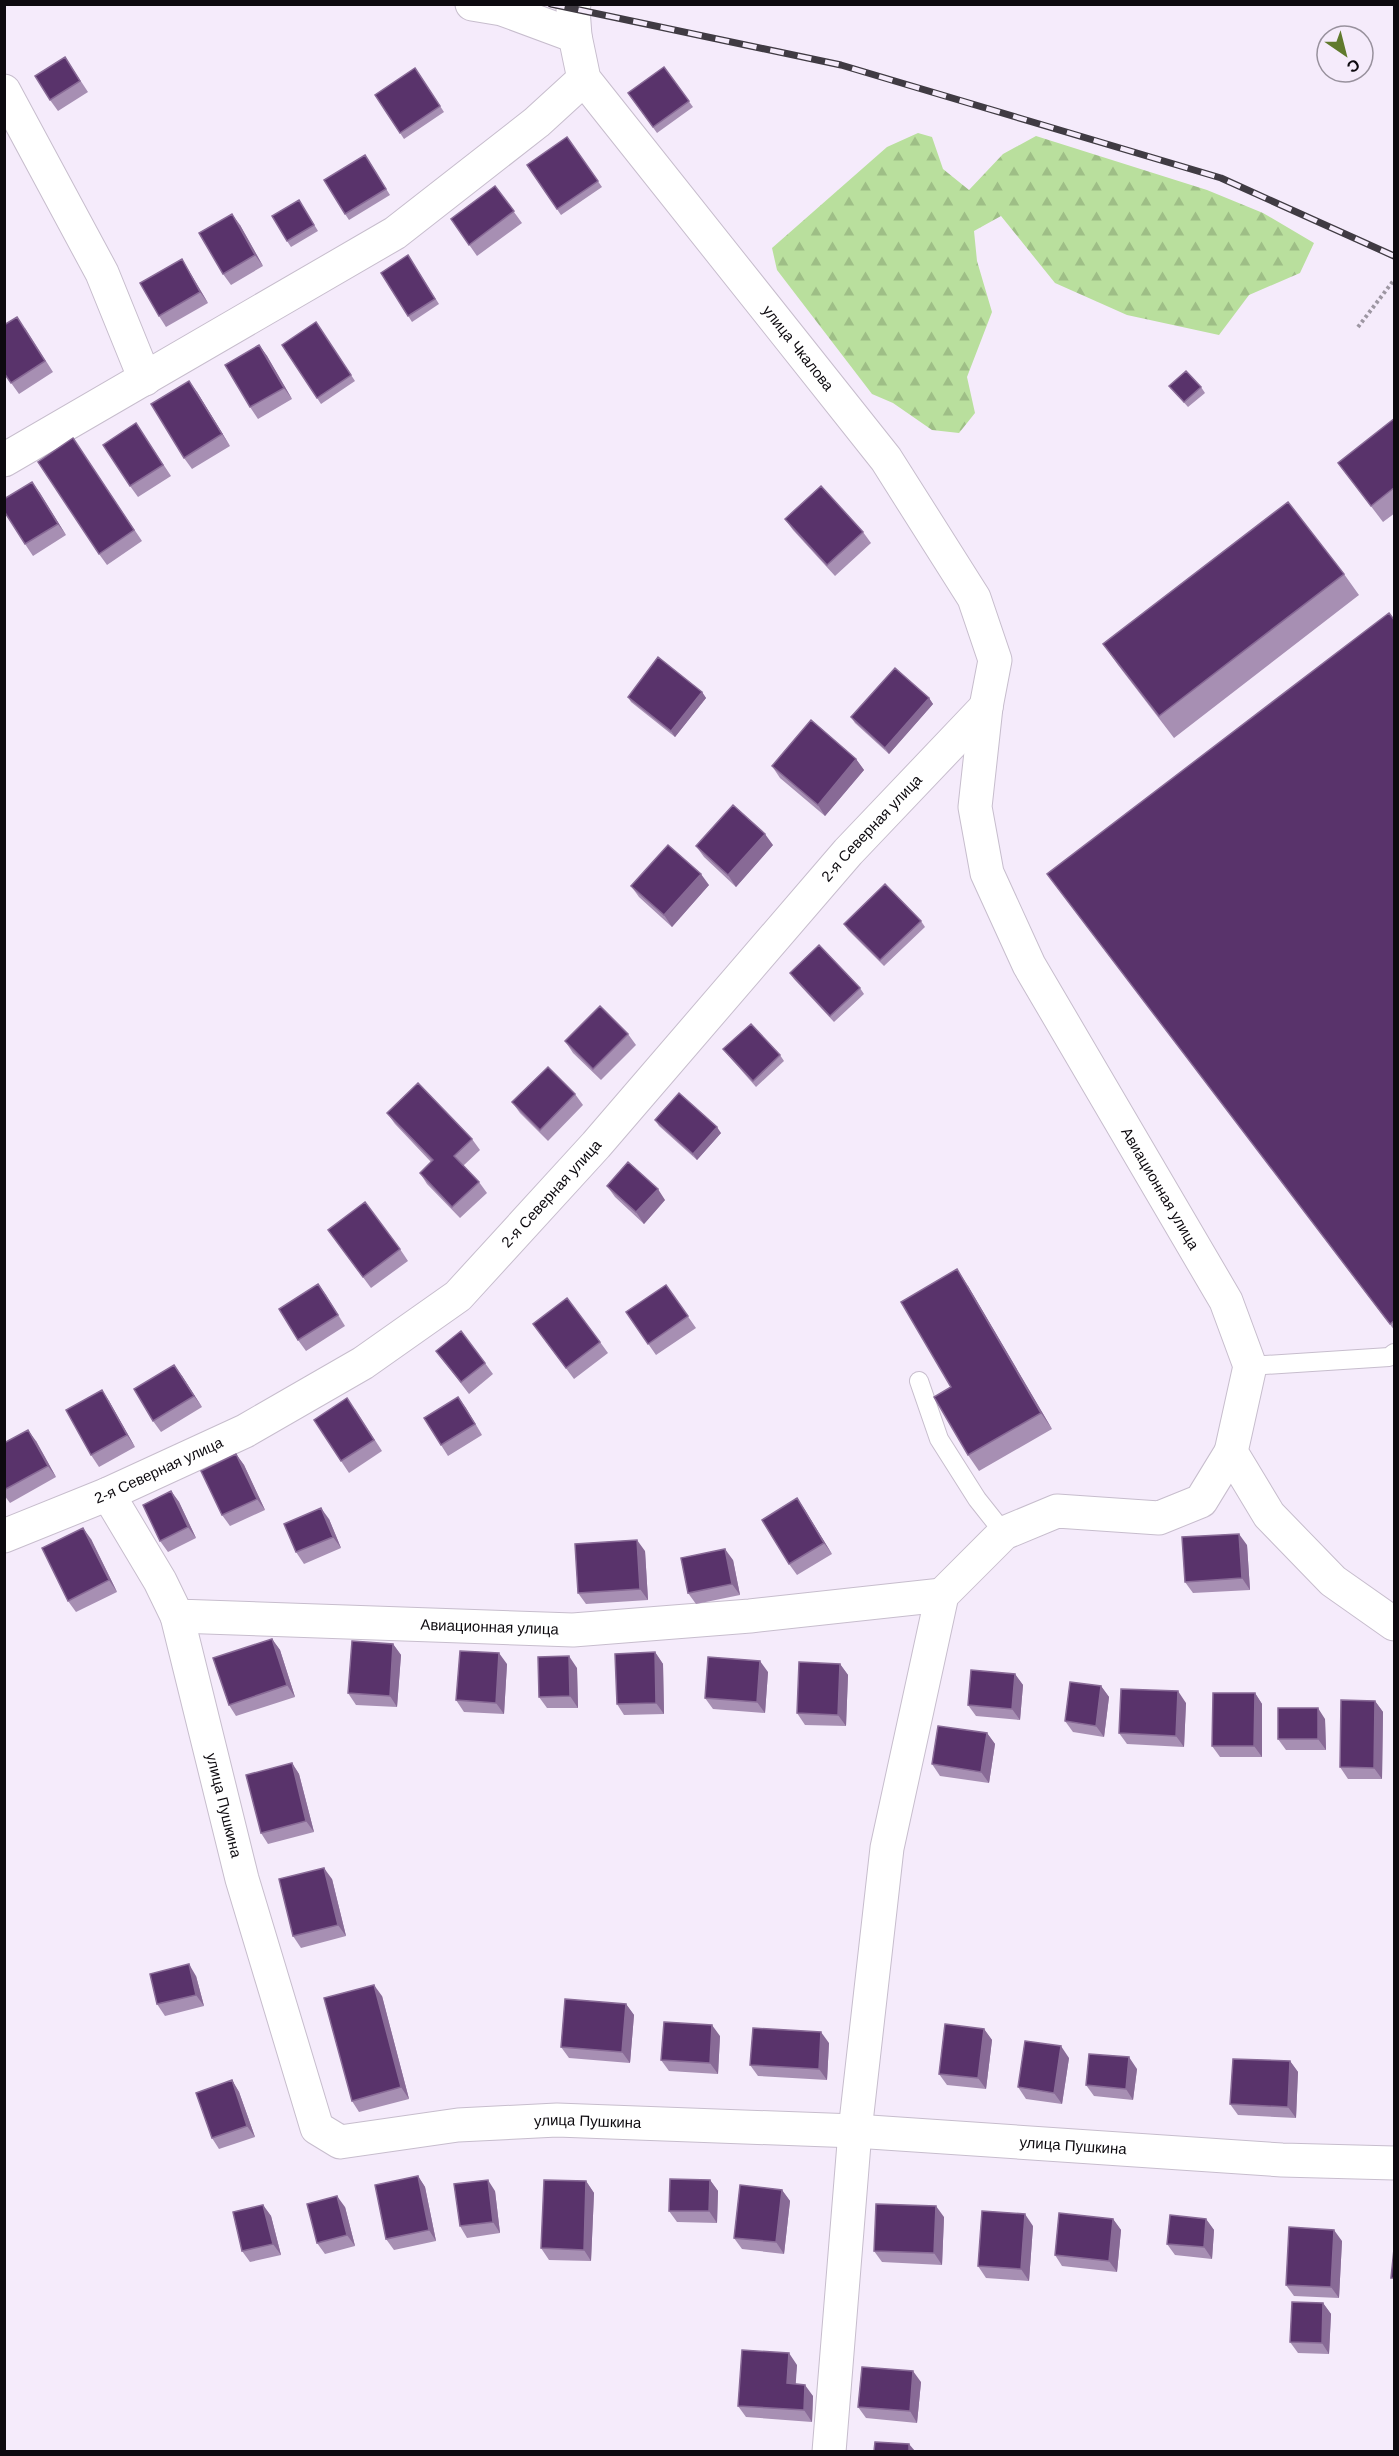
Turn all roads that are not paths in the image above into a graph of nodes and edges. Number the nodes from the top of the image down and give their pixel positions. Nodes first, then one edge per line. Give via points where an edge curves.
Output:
1 (472, 4) edge
2 (574, 4) edge
3 (575, 36) junction
4 (584, 79) junction
5 (4, 91) edge
6 (145, 379) junction
7 (4, 460) edge
8 (986, 706) junction
9 (1395, 1353) edge
10 (1250, 1366) junction
11 (919, 1381) dead end
12 (1231, 1452) junction
13 (108, 1494) junction
14 (1004, 1533) junction
15 (4, 1536) edge
16 (942, 1595) junction
17 (177, 1616) junction
18 (1395, 1624) edge
19 (855, 2131) junction
20 (1395, 2163) edge
21 (829, 2451) edge

1 - 3 street via 502,9
2 - 3 street, улица Чкалова
3 - 4 street, улица Чкалова
4 - 6 street via 537,122 395,233
4 - 8 street, улица Чкалова via 886,459 974,598 995,660
5 - 6 street via 102,273
6 - 7 street
8 - 10 street, Авиационная улица via 975,807 987,873 1029,965 1226,1301
8 - 13 street, 2-я Северная улица via 848,852 596,1145 458,1296 363,1363 255,1425
9 - 10 lane via 1389,1357
10 - 12 street
11 - 14 lane via 939,1439
12 - 14 street via 1201,1501 1159,1518 1057,1511
12 - 18 street via 1269,1515 1333,1581
13 - 15 street, 2-я Северная улица
13 - 17 street
14 - 16 street
16 - 17 street, Авиационная улица via 573,1630
16 - 19 street via 887,1848
17 - 19 street, улица Пушкина via 242,1879 317,2128 340,2142 458,2125 557,2120
19 - 20 street, улица Пушкина via 1282,2160
19 - 21 street

